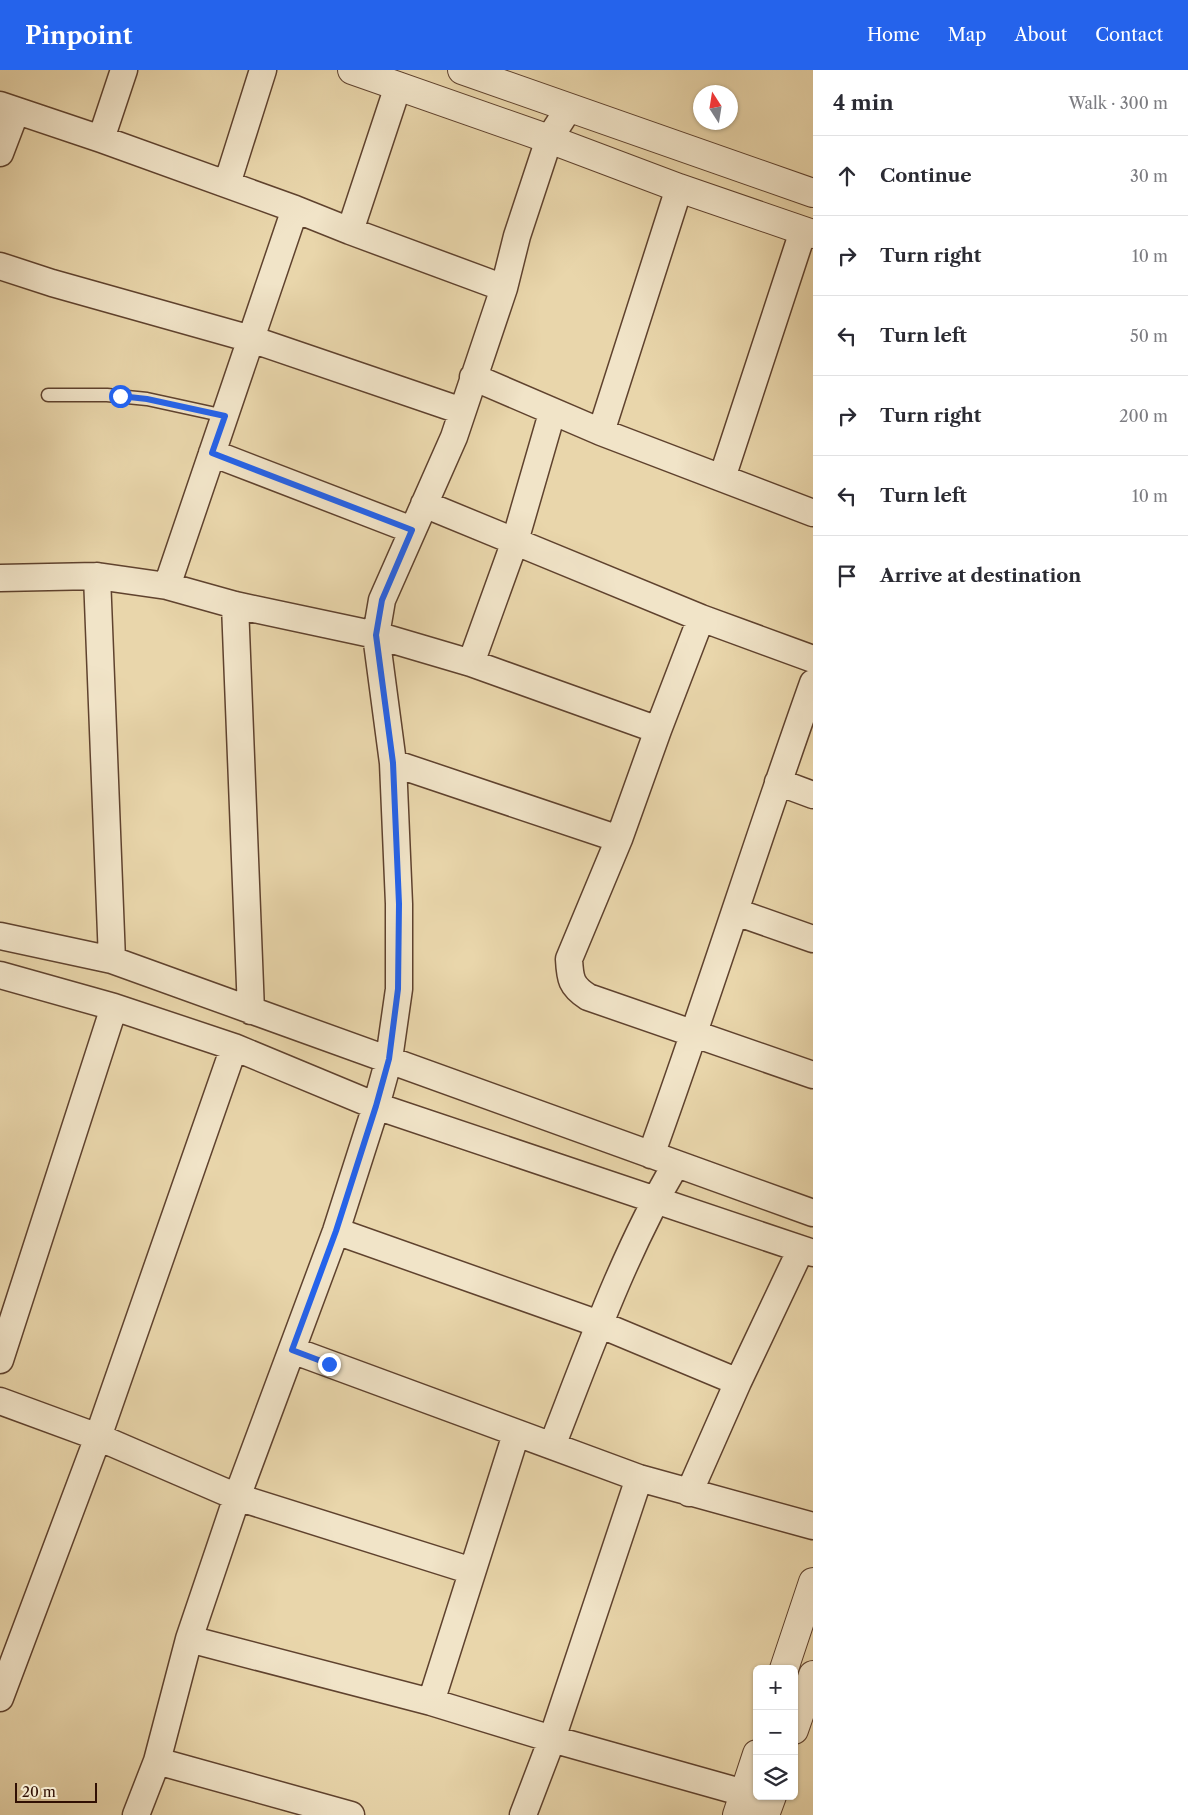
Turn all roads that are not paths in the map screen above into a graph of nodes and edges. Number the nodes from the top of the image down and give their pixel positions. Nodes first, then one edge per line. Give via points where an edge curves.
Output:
1 (124, 70) edge
2 (263, 70) edge
3 (352, 70) edge
4 (462, 70) edge
5 (398, 86) junction
6 (8, 108) edge
7 (570, 108) junction
8 (101, 139) junction
9 (549, 139) junction
10 (0, 153) edge
11 (227, 184) junction
12 (679, 188) junction
13 (813, 193) edge
14 (295, 209) junction
15 (350, 231) junction
16 (808, 232) edge
17 (0, 266) edge
18 (504, 288) junction
19 (251, 339) junction
20 (473, 378) junction
21 (48, 395) dead end
22 (462, 411) junction
23 (552, 413) junction
24 (225, 416) junction
25 (601, 432) junction
26 (212, 453) junction
27 (722, 478) junction
28 (424, 504) junction
29 (813, 514) edge
30 (412, 530) junction
31 (514, 541) junction
32 (98, 576) junction
33 (0, 578) edge
34 (167, 586) junction
35 (235, 605) junction
36 (701, 618) junction
37 (376, 635) junction
38 (813, 659) edge
39 (472, 663) junction
40 (813, 683) edge
41 (658, 730) junction
42 (393, 763) junction
43 (778, 782) junction
44 (813, 795) edge
45 (618, 839) junction
46 (736, 912) junction
47 (0, 936) edge
48 (813, 939) edge
49 (112, 960) junction
50 (0, 974) edge
51 (114, 1007) junction
52 (251, 1011) junction
53 (695, 1034) junction
54 (234, 1047) junction
55 (389, 1059) junction
56 (813, 1075) edge
57 (376, 1106) junction
58 (651, 1155) junction
59 (676, 1164) junction
60 (655, 1199) junction
61 (812, 1208) edge
62 (336, 1231) junction
63 (807, 1251) edge
64 (600, 1324) junction
65 (292, 1350) junction
66 (0, 1360) edge
67 (738, 1382) junction
68 (0, 1401) edge
69 (516, 1434) junction
70 (98, 1436) junction
71 (552, 1446) junction
72 (640, 1478) junction
73 (688, 1493) junction
74 (237, 1497) junction
75 (813, 1526) edge
76 (472, 1571) junction
77 (813, 1582) edge
78 (808, 1610) edge
79 (189, 1639) junction
80 (786, 1665) edge
81 (813, 1675) edge
82 (0, 1698) edge
83 (431, 1702) junction
84 (798, 1718) edge
85 (552, 1739) junction
86 (757, 1755) edge
87 (157, 1760) junction
88 (771, 1800) edge
89 (740, 1804) edge
90 (136, 1815) edge
91 (351, 1815) edge
92 (523, 1815) edge
93 (765, 1815) edge

1 - 8 street
2 - 11 street
3 - 5 street
4 - 7 street
5 - 9 street
5 - 15 street
6 - 8 street
6 - 10 street
7 - 9 street
7 - 13 street
8 - 11 street
9 - 12 street
9 - 18 street
11 - 14 street
12 - 16 street
12 - 25 street
14 - 15 street
14 - 19 street
15 - 18 street
16 - 27 street
17 - 19 street
18 - 20 street
19 - 22 street
19 - 24 street
20 - 22 street
20 - 23 street
21 - 24 lane via 147,399
22 - 28 street
23 - 25 street
23 - 31 street
24 - 26 street
25 - 27 street
26 - 30 street
26 - 34 street
27 - 29 street
28 - 30 street
28 - 31 street
30 - 37 street via 382,600
31 - 36 street
31 - 39 street
32 - 33 street
32 - 34 street
32 - 49 street
34 - 35 street
35 - 37 street
35 - 52 street
36 - 38 street
36 - 41 street
37 - 39 street
37 - 42 street
39 - 41 street
40 - 43 street
41 - 45 street
42 - 45 street
42 - 55 street via 399,904 398,989
43 - 44 street
43 - 46 street
45 - 53 street via 569,959 569,975 576,988 588,996
46 - 48 street
46 - 53 street
47 - 49 street
49 - 52 street
50 - 51 street
51 - 54 street
51 - 66 street
52 - 55 street
53 - 56 street
53 - 58 street
54 - 57 street
54 - 70 street
55 - 57 street
55 - 58 street
57 - 60 street
57 - 62 street
58 - 59 street
59 - 60 street
59 - 61 street
60 - 63 street
60 - 64 street
62 - 64 street
62 - 65 street
63 - 67 street
64 - 67 street
64 - 71 street
65 - 69 street
65 - 74 street
67 - 73 street
68 - 70 street
69 - 71 street
69 - 76 street
70 - 74 street
70 - 82 street
71 - 72 street
72 - 73 street
72 - 85 street
73 - 75 street
74 - 76 street
74 - 79 street
76 - 83 street
77 - 78 street
78 - 80 street
79 - 83 street
79 - 87 street
81 - 84 street
83 - 85 street
85 - 89 street
85 - 92 street
86 - 89 street
87 - 90 street
87 - 91 street
88 - 93 street

